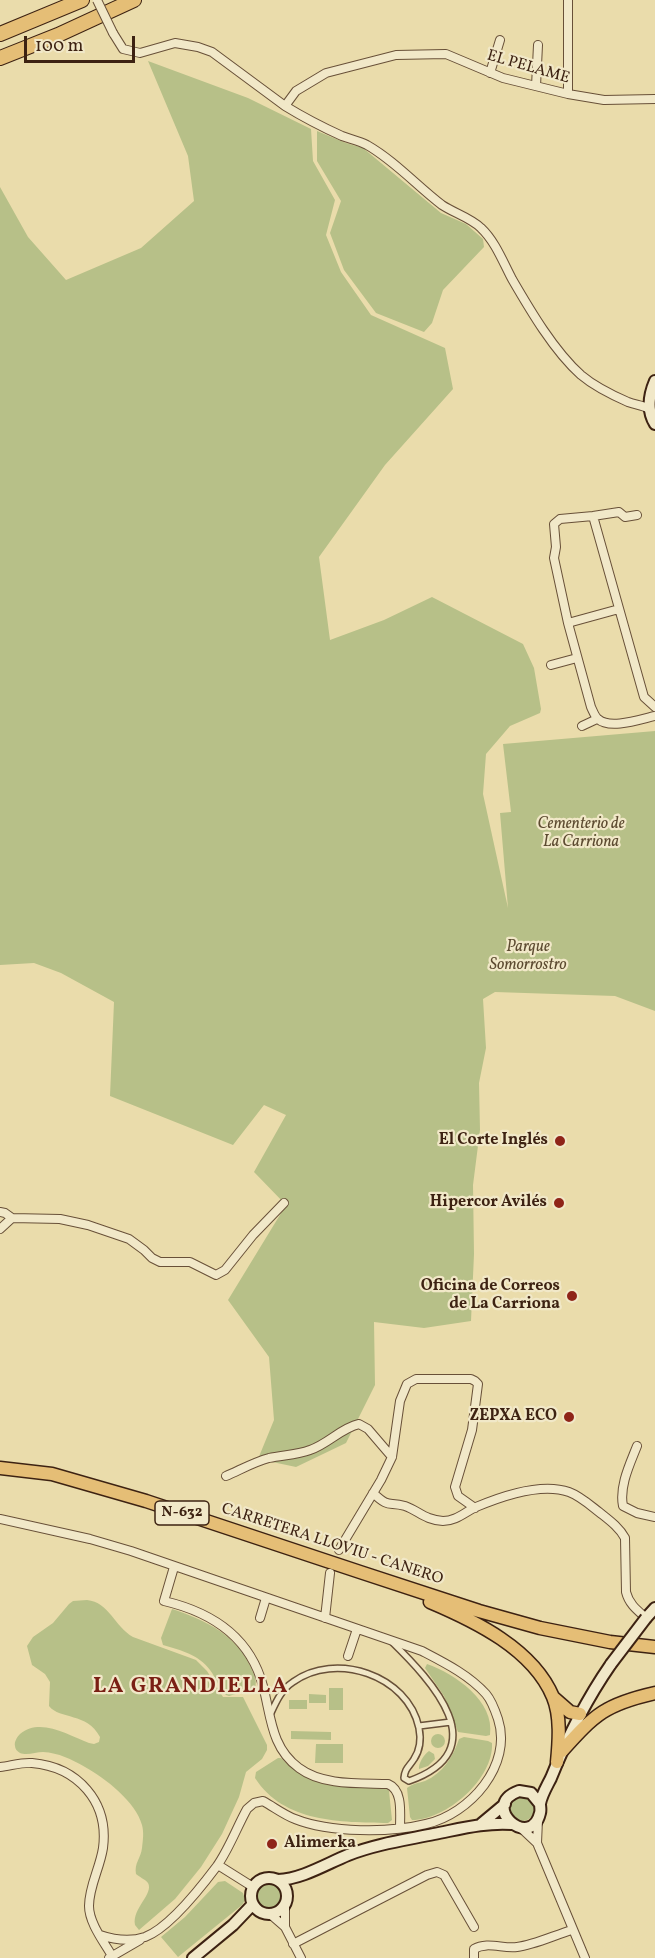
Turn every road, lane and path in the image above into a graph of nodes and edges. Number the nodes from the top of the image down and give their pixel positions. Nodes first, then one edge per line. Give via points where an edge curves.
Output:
1 (82, 0) edge
2 (97, 0) edge
3 (134, 0) edge
4 (568, 0) edge
5 (0, 34) edge
6 (500, 40) dead end
7 (538, 45) dead end
8 (0, 58) edge
9 (490, 72) junction
10 (537, 86) junction
11 (568, 94) junction
12 (655, 99) edge
13 (285, 106) junction
14 (655, 381) edge
15 (650, 409) junction
16 (655, 424) edge
17 (637, 515) dead end
18 (593, 516) junction
19 (619, 609) junction
20 (567, 623) junction
21 (578, 658) junction
22 (551, 665) dead end
23 (655, 707) edge
24 (655, 716) edge
25 (597, 719) junction
26 (582, 726) dead end
27 (284, 1203) dead end
28 (0, 1212) edge
29 (12, 1218) junction
30 (0, 1229) edge
31 (637, 1446) dead end
32 (392, 1457) junction
33 (0, 1468) edge
34 (226, 1476) dead end
35 (374, 1493) junction
36 (475, 1508) junction
37 (655, 1517) edge
38 (0, 1519) edge
39 (339, 1550) dead end
40 (174, 1567) junction
41 (360, 1572) junction
42 (330, 1573) dead end
43 (266, 1598) junction
44 (655, 1608) edge
45 (260, 1618) dead end
46 (325, 1618) junction
47 (646, 1618) junction
48 (540, 1628) junction
49 (357, 1629) junction
50 (388, 1639) junction
51 (655, 1641) edge
52 (655, 1647) edge
53 (348, 1656) joint
54 (352, 1669) junction
55 (655, 1693) edge
56 (554, 1698) junction
57 (580, 1714) junction
58 (269, 1717) junction
59 (451, 1722) junction
60 (419, 1726) junction
61 (558, 1760) junction
62 (0, 1767) edge
63 (404, 1778) junction
64 (393, 1786) junction
65 (527, 1791) junction
66 (505, 1804) junction
67 (540, 1804) junction
68 (539, 1818) junction
69 (481, 1824) junction
70 (516, 1826) junction
71 (400, 1828) junction
72 (537, 1843) junction
73 (218, 1864) junction
74 (309, 1872) junction
75 (278, 1880) junction
76 (253, 1887) junction
77 (287, 1900) junction
78 (261, 1910) junction
79 (285, 1927) junction
80 (474, 1927) dead end
81 (572, 1930) junction
82 (100, 1935) junction
83 (146, 1936) junction
84 (293, 1944) junction
85 (474, 1954) edge
86 (199, 1956) edge
87 (110, 1957) edge
88 (301, 1958) edge
89 (585, 1958) edge

1 - 5 highway
2 - 13 street, bridge via 123,49 140,53 175,43 198,47 212,52
3 - 8 highway
4 - 11 street
6 - 9 street
7 - 10 street
9 - 10 street, EL PELAME
9 - 13 street, EL PELAME via 446,54 396,55 326,73 296,91
10 - 11 street, EL PELAME
11 - 12 street, EL PELAME via 604,100
13 - 15 street via 366,145 427,194 480,227 554,344 581,375 630,403
14 - 15 main road
15 - 16 main road
17 - 18 street via 625,517 619,512
18 - 19 street
18 - 20 street via 560,519 554,524 554,558
19 - 20 street
19 - 23 street via 644,697
20 - 21 street
21 - 22 street
21 - 25 street
24 - 25 street via 618,724
25 - 26 street
27 - 29 street via 225,1270 216,1275 190,1262 160,1262 129,1239 88,1225 60,1219
28 - 29 street
29 - 30 street
31 - 37 street via 623,1486 623,1506
32 - 34 street via 368,1429 358,1424 310,1450 270,1458
32 - 35 street
32 - 36 street via 400,1401 407,1384 416,1379 475,1380 478,1384 472,1430 455,1487 458,1496
33 - 41 highway, CARRETERA LLOVIU - CANERO / N-632 via 52,1474 135,1497
35 - 36 street via 389,1505 408,1507 428,1518 445,1521
35 - 39 street
36 - 47 street via 535,1489 559,1489 582,1500 612,1522 625,1538 626,1592
38 - 40 street via 90,1539
40 - 43 street
40 - 58 street via 164,1601 201,1612 243,1645 256,1666
41 - 48 highway, CARRETERA LLOVIU - CANERO / N-632
41 - 56 highway via 445,1609 503,1642 531,1664
42 - 46 street
43 - 45 street
43 - 46 street
44 - 47 main road
46 - 49 street
47 - 57 main road, bridge
48 - 51 highway
48 - 52 highway, CARRETERA LLOVIU - CANERO / N-632
49 - 50 street
49 - 53 street
50 - 59 street via 434,1688
50 - 71 street via 440,1660 487,1695 495,1708 501,1742 493,1769 473,1798 448,1816
53 - 54 street
54 - 58 street via 321,1669 302,1676 281,1693
54 - 60 street via 379,1677 404,1698
55 - 61 highway via 602,1711
56 - 57 highway via 570,1712
56 - 61 highway
57 - 61 main road
58 - 64 street via 277,1742 299,1768 321,1779
59 - 60 street
59 - 63 street via 451,1751 425,1775 409,1781
60 - 63 street via 420,1740
61 - 65 main road via 537,1786
61 - 67 main road
62 - 82 street via 32,1763 56,1769 81,1781 95,1798 103,1823 104,1846 89,1908
63 - 64 street
64 - 71 street via 400,1806
65 - 66 main road via 514,1793
65 - 67 main road
66 - 69 main road
66 - 70 main road via 505,1815
67 - 68 main road
68 - 70 main road via 531,1826
68 - 72 street
69 - 70 main road
69 - 74 main road via 375,1846
70 - 72 street
71 - 73 street via 319,1826 294,1819 263,1801 247,1809
72 - 81 street
73 - 76 street
73 - 83 street via 184,1906
74 - 75 main road
74 - 77 main road via 297,1881
75 - 76 main road via 262,1879
75 - 77 main road via 286,1889
76 - 78 main road via 251,1892
77 - 78 main road via 281,1910
77 - 79 street
78 - 79 street
78 - 86 main road via 233,1925
79 - 84 street
80 - 84 street via 444,1875 437,1872
81 - 85 street via 516,1947 485,1945
81 - 89 street
82 - 83 street via 117,1940
82 - 87 street
83 - 87 street
84 - 88 street

